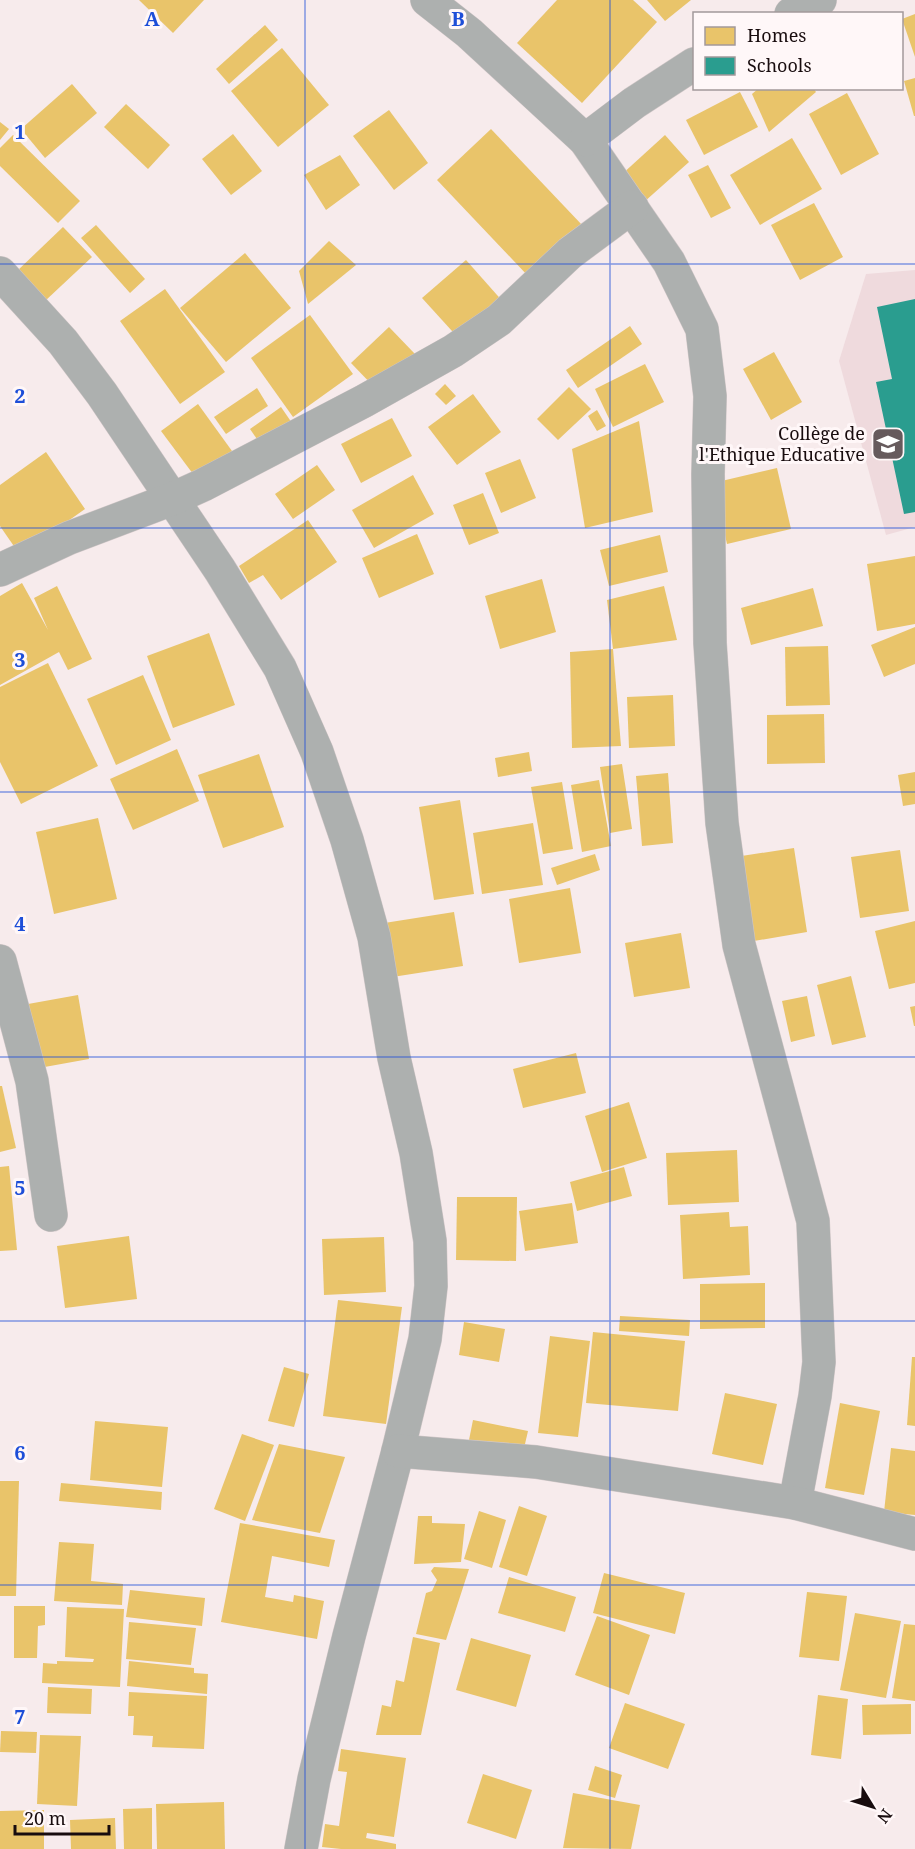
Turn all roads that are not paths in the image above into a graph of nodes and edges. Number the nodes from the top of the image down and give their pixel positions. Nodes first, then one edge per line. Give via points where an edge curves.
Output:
1 (427, 0) edge
2 (820, 0) edge
3 (794, 12) edge
4 (693, 65) edge
5 (585, 140) junction
6 (632, 207) junction
7 (0, 273) edge
8 (172, 499) junction
9 (0, 570) edge
10 (0, 961) edge
11 (51, 1215) dead end
12 (398, 1451) junction
13 (795, 1503) junction
14 (915, 1534) edge
15 (301, 1849) edge

1 - 5 street via 469,33
2 - 3 street
4 - 5 street
5 - 6 street
6 - 8 street via 570,253 499,320 453,351
6 - 13 street via 669,262 702,329 710,396 710,643 722,823 739,945 813,1221 819,1362
7 - 8 street via 63,342
8 - 9 street via 69,538
8 - 12 street via 280,668 317,752 374,937 430,1240 432,1286 425,1339
10 - 11 street via 32,1081
12 - 13 street via 536,1462
12 - 15 street via 349,1636
13 - 14 street

